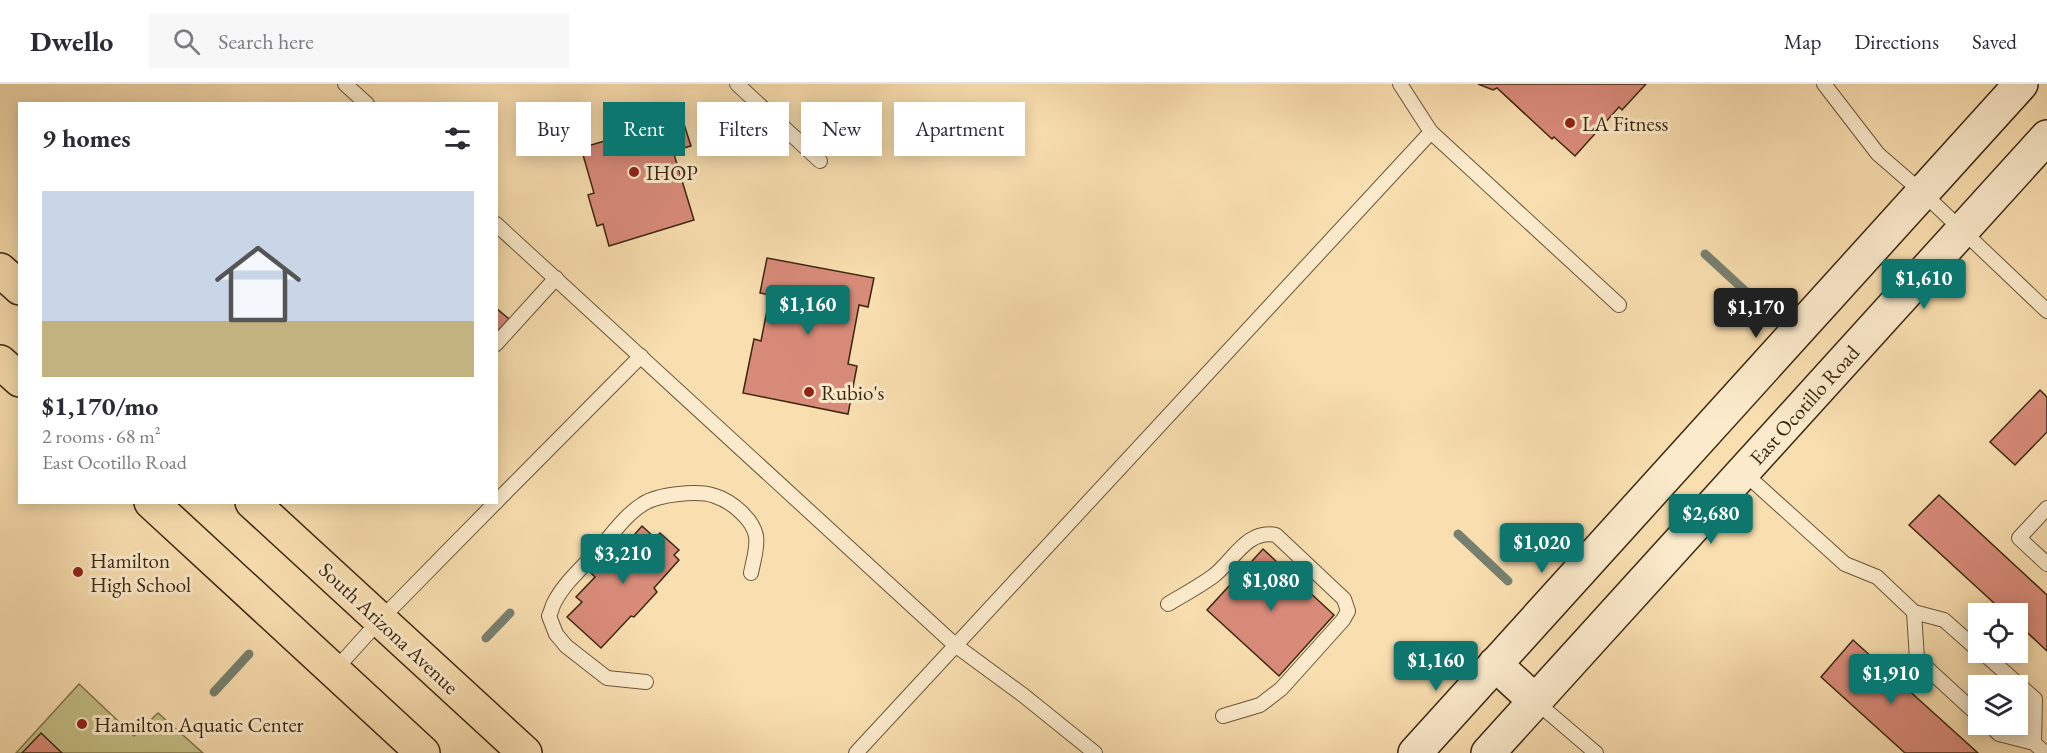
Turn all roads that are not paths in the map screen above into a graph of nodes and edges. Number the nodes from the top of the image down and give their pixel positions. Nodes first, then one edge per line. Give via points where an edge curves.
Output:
1 (345, 84) edge
2 (737, 84) edge
3 (1400, 84) edge
4 (1824, 84) edge
5 (2021, 84) edge
6 (365, 102) edge
7 (1431, 132) junction
8 (2047, 137) edge
9 (820, 161) dead end
10 (1923, 193) junction
11 (498, 226) edge
12 (1962, 232) junction
13 (0, 270) edge
14 (556, 278) junction
15 (18, 286) edge
16 (1619, 305) dead end
17 (2047, 311) edge
18 (498, 342) edge
19 (641, 356) junction
20 (0, 362) edge
21 (18, 378) edge
22 (1743, 472) junction
23 (498, 500) edge
24 (153, 504) edge
25 (254, 504) edge
26 (494, 504) edge
27 (2047, 508) edge
28 (2047, 564) edge
29 (751, 573) dead end
30 (1168, 604) dead end
31 (1914, 612) junction
32 (380, 620) junction
33 (1968, 641) edge
34 (955, 645) junction
35 (1994, 663) edge
36 (1495, 664) junction
37 (334, 671) junction
38 (646, 682) dead end
39 (1535, 701) junction
40 (1968, 706) edge
41 (1223, 716) dead end
42 (2003, 735) edge
43 (2034, 743) junction
44 (423, 753) edge
45 (525, 753) edge
46 (856, 753) edge
47 (1095, 753) edge
48 (1415, 753) edge
49 (1488, 753) edge
50 (1596, 753) edge
51 (2045, 753) edge

1 - 6 lane
2 - 9 lane
3 - 7 lane
4 - 10 lane via 1878,154
5 - 10 main road
7 - 16 lane
7 - 34 lane
8 - 12 main road, East Ocotillo Road
10 - 12 lane
10 - 36 main road
11 - 14 lane
12 - 17 lane
12 - 22 main road, East Ocotillo Road
13 - 15 main road
14 - 18 lane
14 - 19 lane
19 - 23 lane
19 - 34 lane
20 - 21 main road
22 - 31 lane via 1845,564 1877,577
22 - 39 main road, East Ocotillo Road
24 - 37 main road
25 - 32 main road, South Arizona Avenue
26 - 32 lane
27 - 28 lane via 2019,538
29 - 38 lane via 757,539 754,528 735,508 714,495 661,496 630,514 564,589 549,616 566,646 607,678
30 - 41 lane via 1215,575 1250,540 1267,533 1276,535 1344,598 1348,611 1343,620 1281,689 1260,705
31 - 33 lane via 1944,620
31 - 40 lane via 1917,659
32 - 37 lane
32 - 45 main road, South Arizona Avenue
34 - 46 lane
34 - 47 lane
35 - 43 lane via 2035,699
36 - 39 main road
36 - 48 main road
37 - 44 main road
39 - 49 main road, East Ocotillo Road
39 - 50 lane
42 - 43 lane
43 - 51 lane

